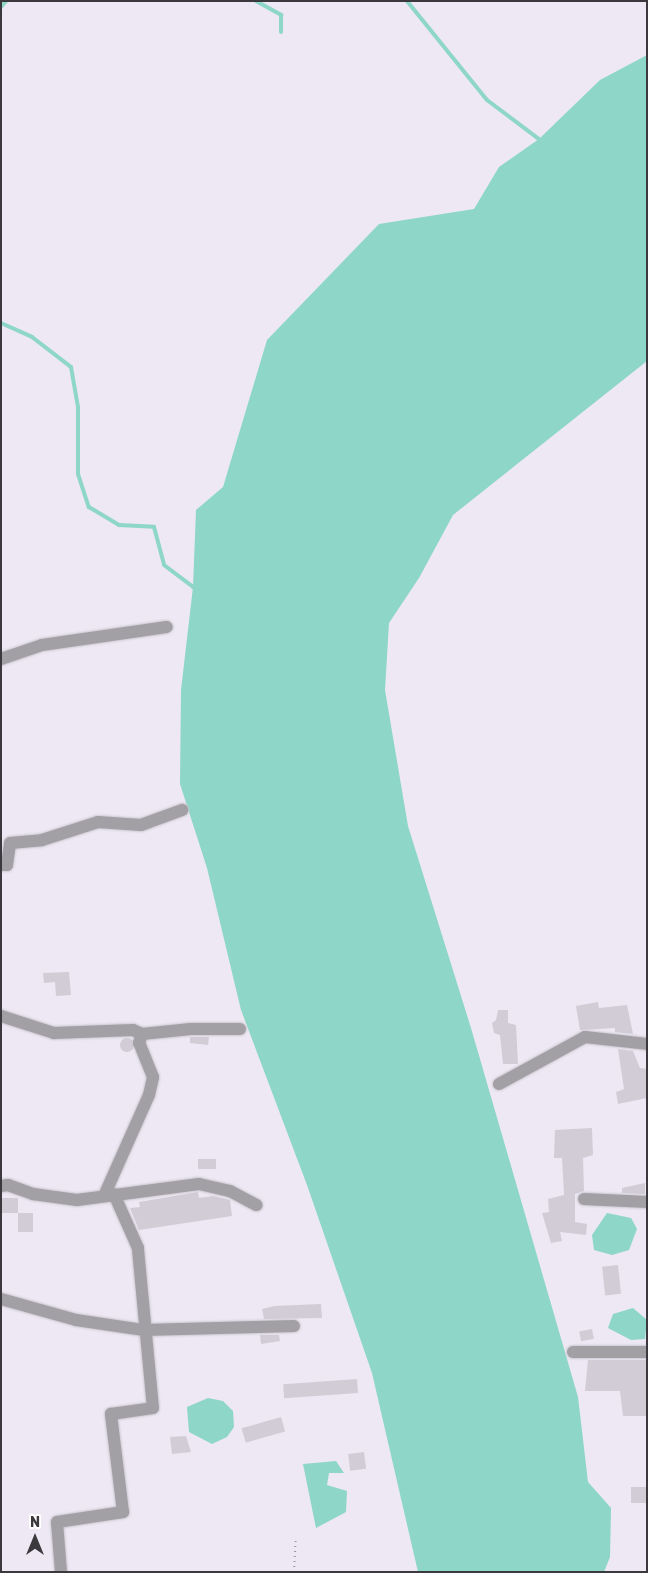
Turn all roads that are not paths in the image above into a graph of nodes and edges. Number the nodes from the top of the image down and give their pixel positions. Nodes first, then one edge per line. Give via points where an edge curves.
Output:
1 (167, 627) dead end
2 (1, 660) edge
3 (182, 810) dead end
4 (1, 865) edge
5 (1, 1016) edge
6 (240, 1029) dead end
7 (142, 1034) junction
8 (647, 1044) edge
9 (499, 1084) dead end
10 (1, 1186) edge
11 (109, 1195) junction
12 (584, 1200) dead end
13 (647, 1202) edge
14 (256, 1205) dead end
15 (1, 1299) edge
16 (294, 1326) dead end
17 (144, 1330) junction
18 (573, 1352) dead end
19 (647, 1352) edge
20 (61, 1572) edge

1 - 2 street via 42,645
3 - 4 street via 140,825 98,822 42,840 10,842 7,864
5 - 7 street via 54,1033 133,1030
6 - 7 street
7 - 11 street via 139,1044 153,1077 149,1095
8 - 9 street via 585,1037
10 - 11 street via 77,1200
11 - 14 street via 200,1184 230,1191
11 - 17 street via 138,1248
12 - 13 street
15 - 17 street via 76,1320
16 - 17 street
17 - 20 street via 153,1408 111,1414 123,1512 57,1522
18 - 19 street

